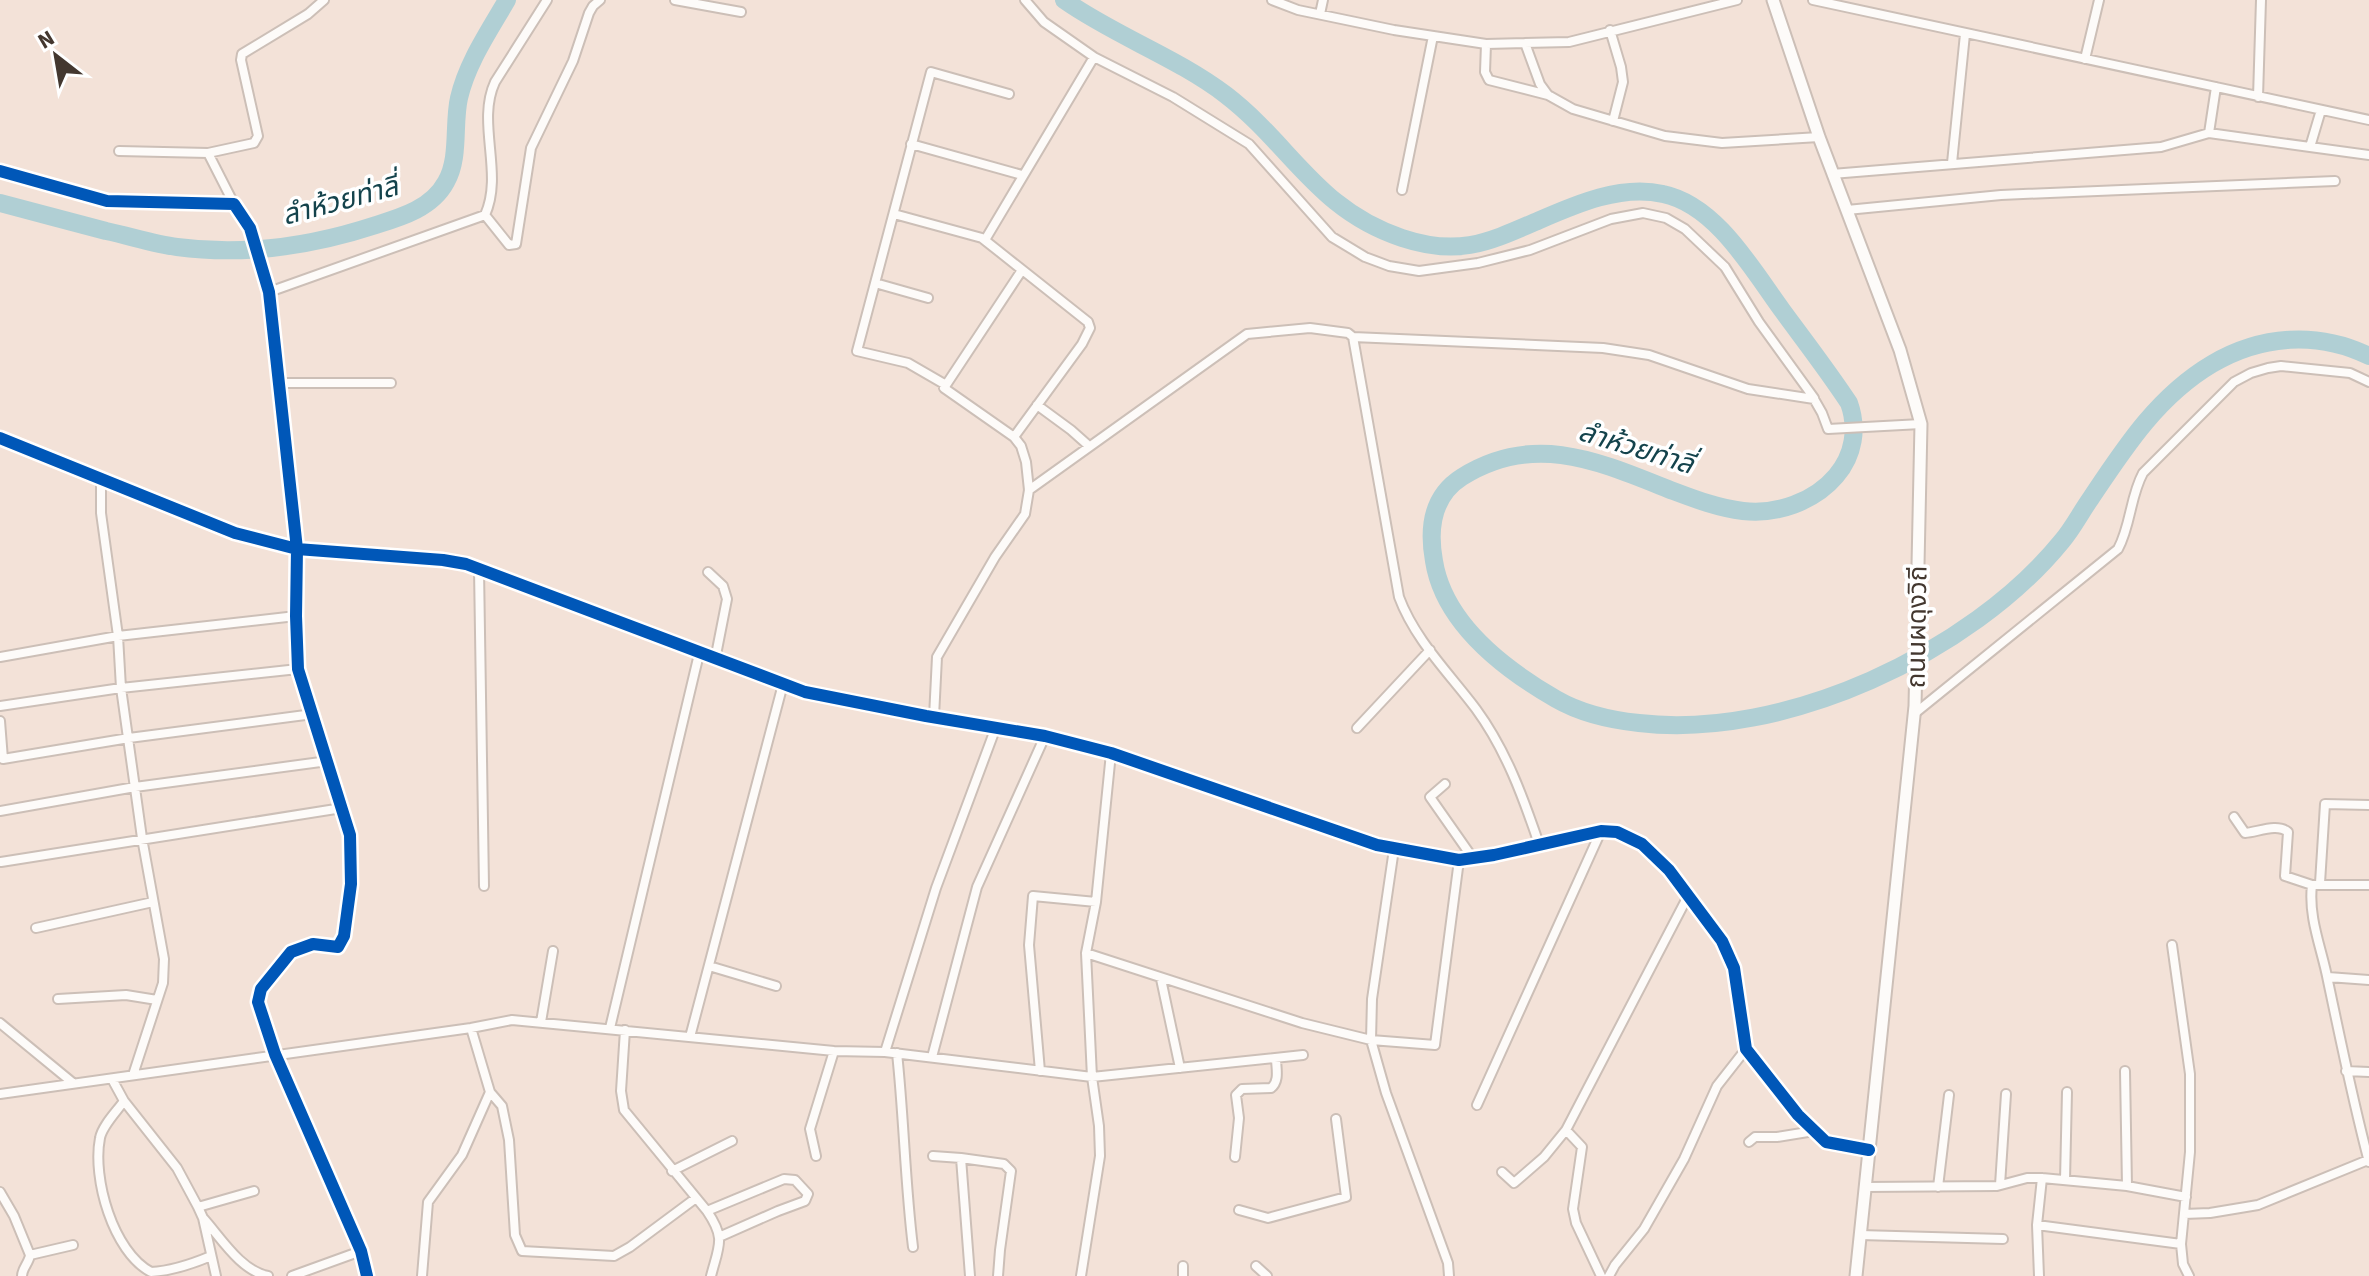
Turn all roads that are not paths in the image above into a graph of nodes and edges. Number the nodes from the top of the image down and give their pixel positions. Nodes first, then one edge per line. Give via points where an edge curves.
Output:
1 (324, 0) edge
2 (547, 0) edge
3 (600, 0) edge
4 (675, 0) edge
5 (1025, 0) edge
6 (1272, 0) edge
7 (1323, 0) edge
8 (1737, 0) edge
9 (1773, 0) edge
10 (1813, 0) edge
11 (2099, 0) edge
12 (2261, 0) edge
13 (741, 12) dead end
14 (1320, 14) junction
15 (1610, 30) junction
16 (1965, 34) junction
17 (1433, 36) junction
18 (1525, 43) junction
19 (1486, 44) junction
20 (1094, 57) junction
21 (2085, 59) junction
22 (2216, 87) junction
23 (1009, 94) dead end
24 (1548, 95) junction
25 (2258, 97) junction
26 (2321, 110) junction
27 (2369, 120) edge
28 (1613, 121) junction
29 (2209, 133) junction
30 (1819, 137) junction
31 (911, 144) junction
32 (2310, 147) junction
33 (119, 151) dead end
34 (208, 153) junction
35 (2369, 155) edge
36 (1952, 163) junction
37 (0, 171) edge
38 (1832, 174) junction
39 (1022, 175) junction
40 (2335, 181) dead end
41 (1402, 190) dead end
42 (234, 204) junction
43 (1847, 210) junction
44 (894, 214) junction
45 (485, 215) junction
46 (985, 240) junction
47 (1022, 270) junction
48 (875, 283) junction
49 (269, 288) junction
50 (928, 298) dead end
51 (1353, 337) junction
52 (2369, 382) edge
53 (281, 383) junction
54 (391, 383) dead end
55 (946, 385) junction
56 (1814, 399) junction
57 (1037, 405) junction
58 (1921, 424) junction
59 (1014, 437) junction
60 (0, 438) edge
61 (1089, 446) junction
62 (101, 480) junction
63 (1029, 490) junction
64 (297, 549) junction
65 (479, 569) junction
66 (708, 572) dead end
67 (296, 616) junction
68 (118, 636) junction
69 (1430, 650) junction
70 (699, 654) junction
71 (0, 657) edge
72 (715, 660) junction
73 (298, 669) junction
74 (783, 684) junction
75 (121, 688) junction
76 (0, 706) edge
77 (1915, 710) junction
78 (313, 714) junction
79 (934, 717) junction
80 (0, 721) edge
81 (996, 727) junction
82 (1357, 728) dead end
83 (1045, 736) junction
84 (129, 738) junction
85 (1111, 753) junction
86 (328, 761) junction
87 (1445, 784) dead end
88 (135, 787) junction
89 (2369, 805) edge
90 (342, 808) junction
91 (0, 811) edge
92 (2234, 817) dead end
93 (1601, 831) junction
94 (142, 838) junction
95 (1539, 844) junction
96 (1394, 849) junction
97 (1472, 857) junction
98 (1459, 860) junction
99 (1, 862) edge
100 (2316, 884) junction
101 (2369, 885) edge
102 (484, 886) dead end
103 (1688, 896) junction
104 (153, 902) junction
105 (1096, 902) junction
106 (36, 928) dead end
107 (2172, 945) dead end
108 (553, 951) dead end
109 (1086, 953) junction
110 (709, 966) junction
111 (2328, 977) junction
112 (1161, 979) junction
113 (2369, 980) edge
114 (776, 986) dead end
115 (58, 999) dead end
116 (157, 1000) junction
117 (541, 1022) junction
118 (0, 1023) edge
119 (471, 1028) junction
120 (610, 1028) junction
121 (625, 1030) junction
122 (690, 1037) junction
123 (1371, 1040) junction
124 (1746, 1049) junction
125 (834, 1051) junction
126 (885, 1052) junction
127 (897, 1053) junction
128 (275, 1054) junction
129 (1303, 1055) dead end
130 (932, 1057) junction
131 (1276, 1058) junction
132 (1180, 1068) junction
133 (1040, 1071) junction
134 (2125, 1071) dead end
135 (2346, 1071) junction
136 (2369, 1072) edge
137 (133, 1075) junction
138 (1092, 1077) junction
139 (112, 1079) junction
140 (73, 1083) junction
141 (490, 1092) junction
142 (2067, 1092) dead end
143 (0, 1094) edge
144 (2006, 1094) dead end
145 (1949, 1095) dead end
146 (124, 1101) junction
147 (1477, 1105) dead end
148 (1336, 1119) dead end
149 (1566, 1130) junction
150 (1814, 1131) junction
151 (732, 1141) dead end
152 (1749, 1142) dead end
153 (1869, 1150) junction
154 (816, 1156) dead end
155 (933, 1156) dead end
156 (1235, 1157) dead end
157 (961, 1158) junction
158 (2369, 1161) edge
159 (672, 1171) junction
160 (1502, 1172) dead end
161 (2042, 1178) junction
162 (2065, 1180) junction
163 (2000, 1185) junction
164 (2127, 1186) junction
165 (1865, 1187) junction
166 (1938, 1187) junction
167 (254, 1191) dead end
168 (0, 1192) edge
169 (2186, 1197) junction
170 (696, 1198) junction
171 (198, 1207) junction
172 (1239, 1210) dead end
173 (707, 1211) junction
174 (2184, 1214) junction
175 (203, 1218) junction
176 (2037, 1225) junction
177 (1860, 1235) junction
178 (719, 1237) junction
179 (2003, 1239) dead end
180 (2181, 1244) junction
181 (73, 1245) dead end
182 (913, 1247) dead end
183 (361, 1251) junction
184 (30, 1255) junction
185 (211, 1256) junction
186 (1183, 1266) dead end
187 (1256, 1266) dead end
188 (22, 1276) edge
189 (216, 1276) edge
190 (268, 1276) edge
191 (292, 1276) edge
192 (367, 1276) edge
193 (422, 1276) edge
194 (711, 1276) edge
195 (970, 1276) edge
196 (998, 1276) edge
197 (1081, 1276) edge
198 (1183, 1276) edge
199 (1267, 1276) edge
200 (1449, 1276) edge
201 (1601, 1276) edge
202 (1609, 1276) edge
203 (1856, 1276) edge
204 (2039, 1276) edge
205 (2189, 1276) edge

1 - 34 street via 242,54 258,136 254,143
2 - 45 street via 489,96 492,182
3 - 45 street via 589,13 573,61 531,148 516,244 509,245
4 - 13 street
5 - 20 street via 1044,22
6 - 14 street
7 - 14 street
8 - 15 street
9 - 30 main road, ถนนผดุงวิถี
10 - 16 street
11 - 21 street
12 - 25 street
14 - 17 street
15 - 18 street via 1569,42
15 - 28 street via 1623,82
16 - 21 street
16 - 36 street
17 - 19 street
17 - 41 street
18 - 19 street
18 - 24 street
19 - 24 street via 1489,80
20 - 39 street
20 - 56 street via 1249,144 1332,237 1389,266 1419,271 1478,263 1611,219 1643,213 1666,218 1725,267
21 - 22 street
22 - 25 street
22 - 29 street
23 - 31 street via 931,72
24 - 28 street
25 - 26 street
26 - 27 street
26 - 32 street
28 - 30 street via 1665,136 1722,143
29 - 32 street
29 - 36 street via 2161,147
30 - 38 main road, ถนนผดุงวิถี
31 - 39 street
31 - 44 street
32 - 35 street
33 - 34 street
34 - 42 street
36 - 38 street
37 - 42 street via 107,201
38 - 43 main road, ถนนผดุงวิถี
39 - 46 street
40 - 43 street via 2001,195
42 - 49 street via 250,228
43 - 58 main road, ถนนผดุงวิถี via 1900,350
44 - 46 street
44 - 48 street
45 - 49 street
46 - 47 street
47 - 55 street
47 - 57 street via 1090,328
48 - 50 street
48 - 55 street via 857,351 908,363
49 - 53 street
51 - 56 street via 1634,352 1748,389
51 - 61 street via 1310,328 1247,334
51 - 69 street via 1399,597 1406,617
52 - 77 street via 2350,373 2281,366 2234,382 2143,473 2118,549
53 - 54 street
53 - 64 street
55 - 59 street
56 - 58 street via 1828,429
57 - 59 street
57 - 61 street
58 - 77 main road, ถนนผดุงวิถี
59 - 63 street via 1026,462
60 - 62 street
61 - 63 street
62 - 64 street via 235,533
62 - 68 street
63 - 79 street via 1025,514 937,657
64 - 65 street via 443,560
64 - 67 street
65 - 70 street
65 - 102 street
66 - 72 street via 723,586 727,599
67 - 68 street
67 - 73 street
68 - 71 street
68 - 75 street
69 - 82 street
69 - 95 street via 1494,737
70 - 72 street
70 - 120 street
72 - 74 street
73 - 75 street
73 - 78 street
74 - 79 street
74 - 110 street
75 - 76 street
75 - 84 street
77 - 153 main road, ถนนผดุงวิถี
78 - 84 street
78 - 86 street
79 - 81 street
80 - 84 street via 3,759
81 - 83 street
81 - 126 street via 936,888
83 - 85 street
83 - 130 street via 977,887
84 - 88 street
85 - 96 street
85 - 105 street
86 - 88 street
86 - 90 street
87 - 97 street via 1430,797
88 - 91 street
88 - 94 street
89 - 100 street via 2325,804
90 - 94 street
90 - 128 street via 350,835 351,884 344,936 338,947 313,944 291,952 261,989 258,1002
92 - 100 street via 2245,833 2284,828 2285,876
93 - 95 street
93 - 103 street via 1642,844
93 - 147 street
94 - 99 street
94 - 104 street
95 - 97 street
96 - 98 street
96 - 123 street
97 - 98 street
98 - 123 street via 1435,1045
100 - 101 street
100 - 111 street via 2310,903
103 - 124 street via 1722,941 1734,968
103 - 149 street
104 - 106 street
104 - 116 street via 164,959
105 - 109 street
105 - 133 street via 1033,896 1029,945
107 - 169 street via 2190,1074
108 - 117 street
109 - 112 street
109 - 138 street
110 - 114 street
110 - 122 street
111 - 113 street
111 - 135 street
112 - 123 street
112 - 132 street
115 - 116 street via 126,995
116 - 137 street
117 - 119 street via 512,1020
117 - 120 street
118 - 140 street
119 - 128 street
119 - 141 street
120 - 121 street
121 - 122 street
121 - 159 street via 624,1110
122 - 125 street
123 - 200 street
124 - 150 street
124 - 202 street via 1717,1086 1684,1159 1644,1229
125 - 126 street
125 - 154 street via 810,1129
126 - 127 street
127 - 130 street
127 - 182 street
128 - 137 street
128 - 183 street
129 - 131 street
130 - 133 street
131 - 132 street
131 - 156 street via 1275,1085 1242,1089 1236,1095
132 - 138 street
133 - 138 street
134 - 164 street
135 - 136 street
135 - 158 street
137 - 139 street
138 - 197 street via 1100,1156
139 - 140 street
139 - 146 street
140 - 143 street
141 - 170 street via 502,1106 509,1140 515,1235 522,1251 614,1256
141 - 193 street via 462,1155 428,1202
142 - 162 street
144 - 163 street
145 - 166 street
146 - 171 street via 177,1168
146 - 185 street via 100,1135 99,1163 110,1220 128,1254 151,1272
148 - 172 street via 1346,1197 1268,1218
149 - 160 street via 1514,1183
149 - 201 street via 1582,1147 1573,1209 1576,1223
150 - 152 street
150 - 153 street via 1826,1142
151 - 159 street
153 - 165 main road, ถนนผดุงวิถี
155 - 157 street
157 - 195 street
157 - 196 street via 1004,1164 1011,1171
158 - 174 street via 2258,1205
159 - 170 street
161 - 162 street
161 - 163 street
161 - 176 street
162 - 164 street
163 - 166 street
164 - 169 street
165 - 166 street
165 - 177 main road, ถนนผดุงวิถี
167 - 171 street
168 - 184 street
169 - 174 street
170 - 173 street
171 - 175 street
173 - 178 street
173 - 178 street via 784,1179 795,1180 808,1194 805,1201
174 - 180 street
175 - 185 street
175 - 190 street via 243,1264
176 - 180 street
176 - 204 street
177 - 179 street
177 - 203 main road, ถนนผดุงวิถี
178 - 194 street
180 - 205 street
181 - 184 street
183 - 191 street
183 - 192 street
184 - 188 street
185 - 189 street
186 - 198 street
187 - 199 street

